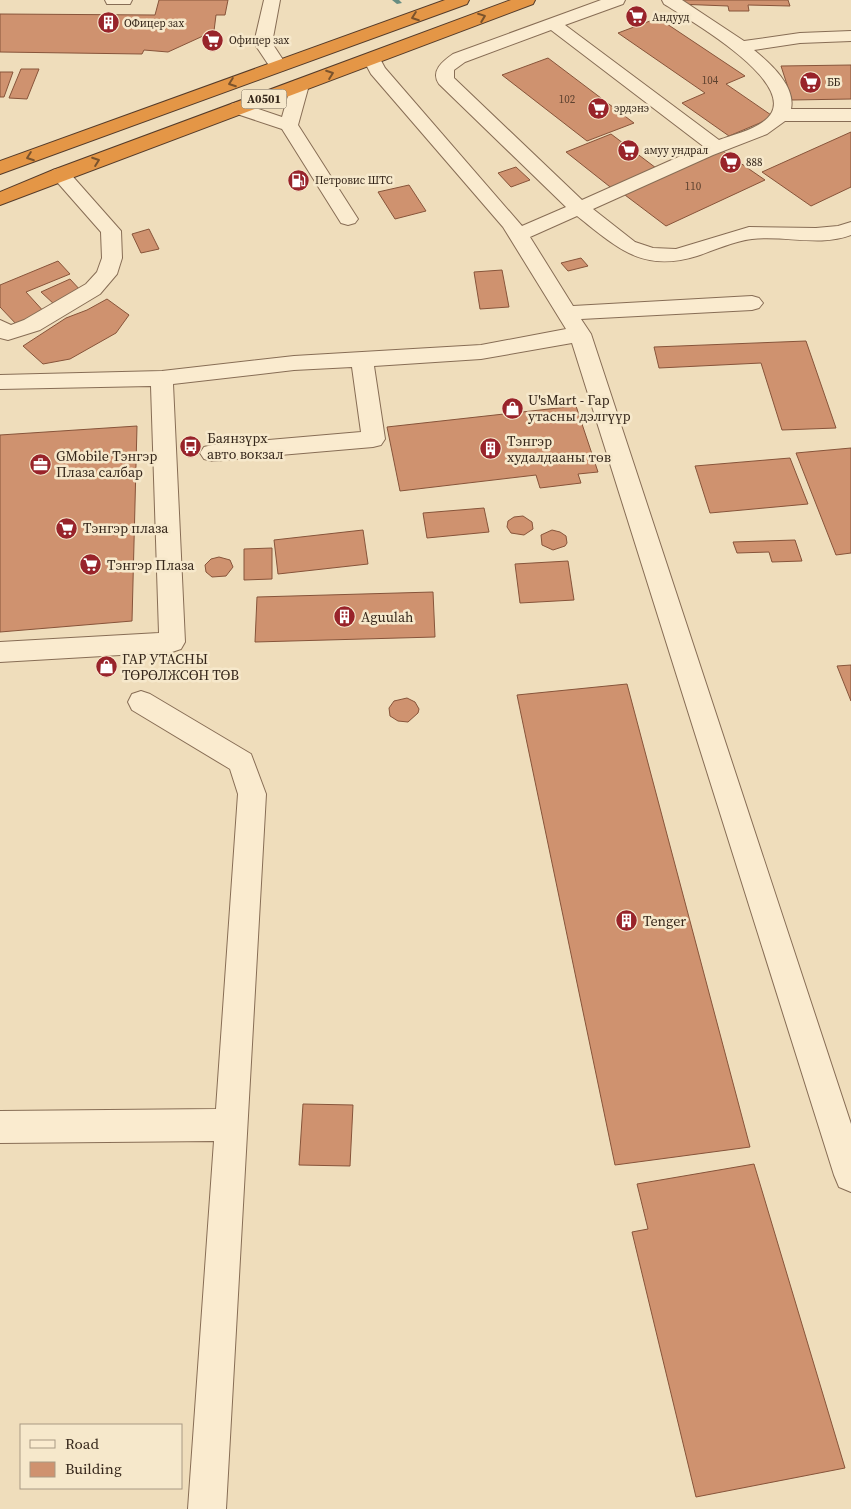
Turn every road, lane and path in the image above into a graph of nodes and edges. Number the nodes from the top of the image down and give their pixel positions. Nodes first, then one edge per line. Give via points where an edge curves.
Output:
1 (113, 0) edge
2 (124, 0) edge
3 (272, 0) edge
4 (461, 0) edge
5 (527, 0) edge
6 (617, 0) edge
7 (670, 0) edge
8 (552, 23) junction
9 (851, 36) edge
10 (740, 47) junction
11 (372, 59) junction
12 (278, 66) junction
13 (300, 85) junction
14 (238, 108) junction
15 (780, 115) junction
16 (851, 116) edge
17 (289, 125) junction
18 (716, 147) junction
19 (0, 168) edge
20 (60, 174) junction
21 (1, 199) edge
22 (579, 208) junction
23 (348, 219) dead end
24 (851, 228) edge
25 (518, 235) junction
26 (752, 303) dead end
27 (566, 312) junction
28 (0, 327) edge
29 (580, 334) junction
30 (362, 359) junction
31 (162, 378) junction
32 (0, 382) edge
33 (212, 454) dead end
34 (0, 652) edge
35 (141, 702) dead end
36 (231, 1125) junction
37 (0, 1127) edge
38 (851, 1175) edge
39 (207, 1509) edge

1 - 2 street
3 - 12 street via 263,43
4 -> 12 highway, A0501
11 -> 5 highway, A0501
6 - 8 street
7 - 10 street
8 - 18 street
8 - 22 street via 459,58 446,68 444,74 445,80 463,99
9 - 10 street via 800,38
10 - 15 street via 775,80 782,95
13 -> 11 highway, A0501
11 - 25 street via 377,70
12 -> 19 highway, A0501
13 - 14 highway, A0501
13 - 17 street
14 - 17 street
20 -> 14 highway, A0501
15 - 16 street
15 - 18 street via 767,126
17 - 23 street
18 - 22 street
20 - 21 highway, A0501
20 - 28 street via 111,231 112,258 108,274 93,289 32,325 8,334
22 - 24 street via 628,246 651,254 677,254 749,233 816,234
22 - 25 street
25 - 27 street
26 - 27 street
27 - 29 street
29 - 30 street via 481,352
29 - 38 street
30 - 31 street
30 - 33 street via 373,439
31 - 32 street
31 - 34 street via 172,642
35 - 36 street via 241,762 252,794
36 - 37 street
36 - 39 street

